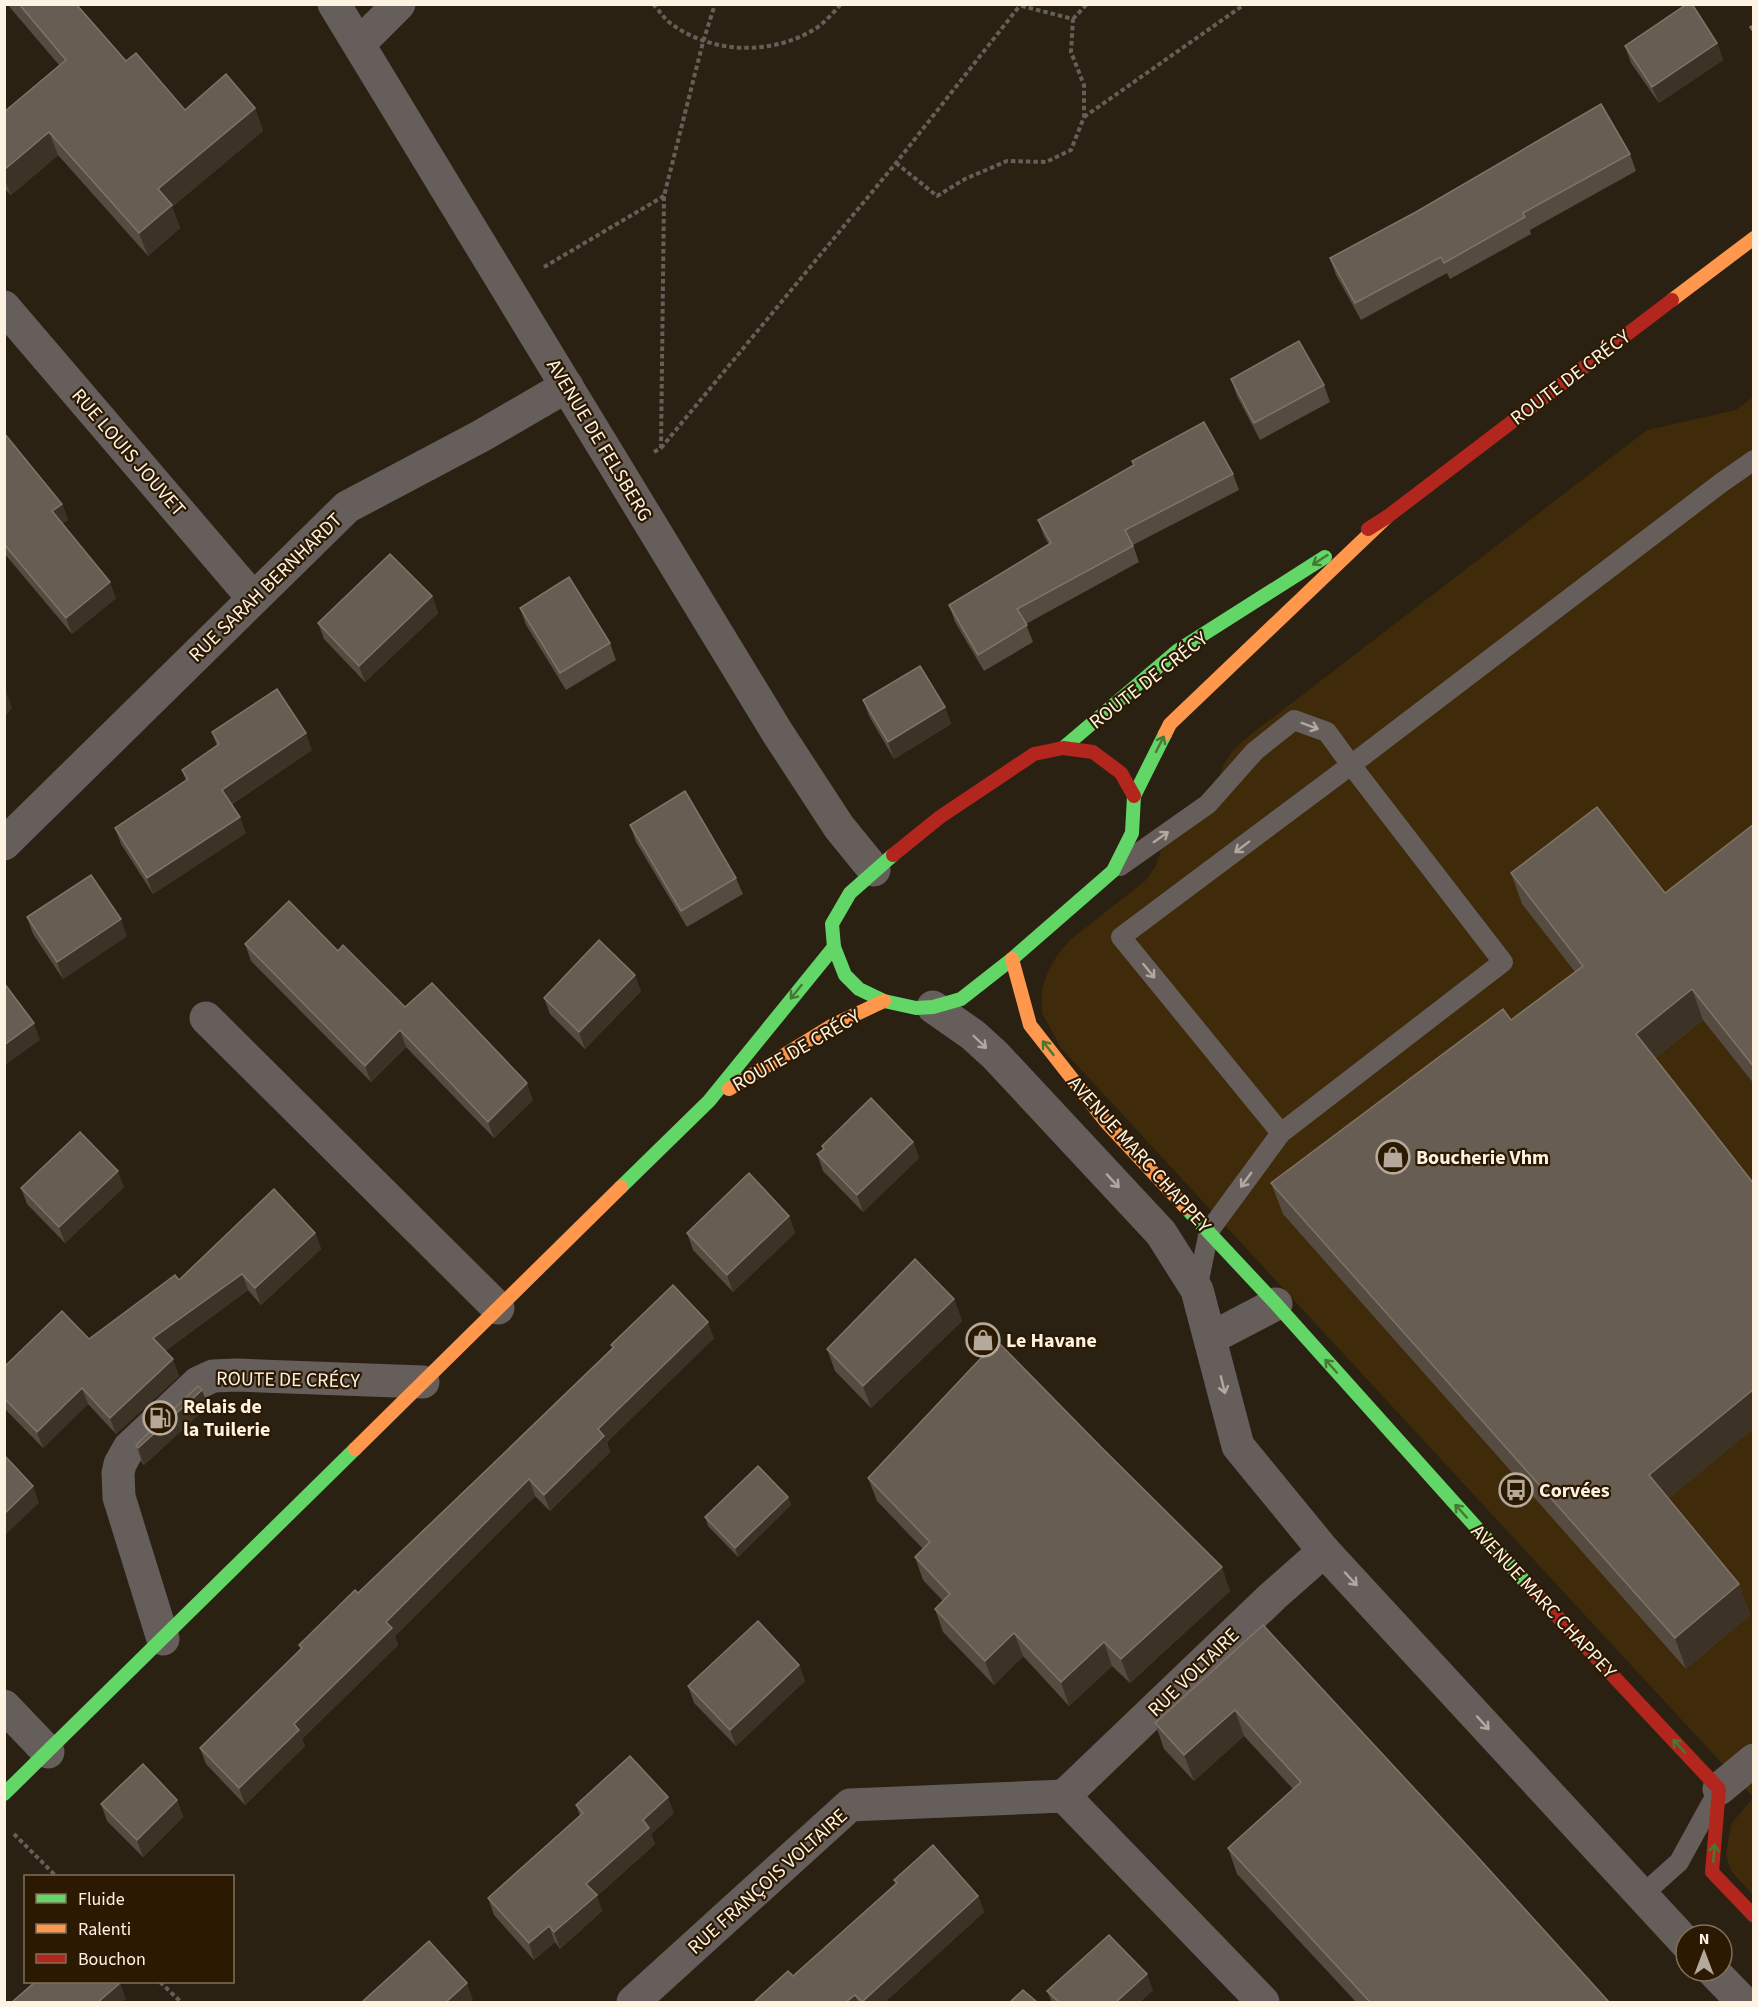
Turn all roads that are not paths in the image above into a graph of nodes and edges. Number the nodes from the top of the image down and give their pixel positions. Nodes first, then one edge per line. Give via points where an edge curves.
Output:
1 (334, 4) edge
2 (399, 4) edge
3 (359, 44) junction
4 (1754, 238) edge
5 (4, 307) edge
6 (567, 386) junction
7 (1754, 460) edge
8 (1387, 517) junction
9 (253, 598) junction
10 (1063, 748) junction
11 (1351, 765) junction
12 (1134, 796) junction
13 (4, 844) edge
14 (874, 870) junction
15 (1113, 871) junction
16 (834, 947) junction
17 (1012, 959) junction
18 (884, 1001) junction
19 (933, 1007) junction
20 (206, 1018) dead end
21 (709, 1101) junction
22 (1281, 1133) junction
23 (1209, 1231) junction
24 (1197, 1290) junction
25 (1276, 1304) junction
26 (498, 1308) junction
27 (1211, 1338) junction
28 (423, 1382) junction
29 (1324, 1551) junction
30 (163, 1639) junction
31 (4, 1706) edge
32 (48, 1752) junction
33 (1754, 1760) edge
34 (1719, 1789) junction
35 (4, 1794) edge
36 (1064, 1796) junction
37 (1641, 1896) junction
38 (1754, 1916) edge
39 (1674, 1930) edge
40 (1725, 1983) edge
41 (1254, 1999) edge
42 (633, 2002) edge
43 (1743, 2002) edge

1 - 3 street, AVENUE DE FELSBERG
2 - 3 street
3 - 6 street, AVENUE DE FELSBERG
4 - 8 main road, ROUTE DE CRÉCY
5 - 9 street, RUE LOUIS JOUVET
6 - 9 street, RUE SARAH BERNHARDT via 347,507
6 - 14 street, AVENUE DE FELSBERG via 777,732 839,827
7 - 11 lane
8 -> 10 main road, ROUTE DE CRÉCY via 1177,651
12 -> 8 main road, ROUTE DE CRÉCY via 1170,724
9 - 13 street, RUE SARAH BERNHARDT
10 - 12 main road, ROUTE DE CRÉCY via 1093,752 1120,772
10 - 14 main road, ROUTE DE CRÉCY via 1034,754 940,817
15 -> 11 lane via 1208,804 1256,751 1294,720 1327,732
11 - 22 lane via 1503,962
11 -> 22 lane via 1121,937
12 - 15 main road, ROUTE DE CRÉCY via 1132,833
14 - 16 main road, ROUTE DE CRÉCY via 850,893 832,924
15 - 17 main road, ROUTE DE CRÉCY
16 - 18 main road, ROUTE DE CRÉCY via 845,975 859,989
16 -> 21 main road, ROUTE DE CRÉCY
17 - 19 main road, ROUTE DE CRÉCY via 961,999
23 -> 17 main road, AVENUE MARC CHAPPEY via 1106,1122 1030,1025
18 - 19 main road, ROUTE DE CRÉCY via 916,1008
18 - 21 main road, ROUTE DE CRÉCY via 833,1025
19 -> 24 street, AVENUE MARC CHAPPEY via 973,1035 1081,1147 1161,1233
20 - 26 street
21 - 26 main road, ROUTE DE CRÉCY
22 -> 23 lane
23 - 24 lane
23 - 25 main road, AVENUE MARC CHAPPEY
24 - 27 street, AVENUE MARC CHAPPEY
25 - 27 street
34 -> 25 main road, AVENUE MARC CHAPPEY via 1490,1544
26 - 28 main road, ROUTE DE CRÉCY
27 -> 29 street, AVENUE MARC CHAPPEY via 1238,1446
28 - 30 main road, ROUTE DE CRÉCY
28 - 30 street, ROUTE DE CRÉCY via 213,1376 198,1383 129,1448 118,1473 119,1497
29 - 36 street, RUE VOLTAIRE
29 -> 37 street, AVENUE MARC CHAPPEY
30 - 32 main road, ROUTE DE CRÉCY
31 - 32 street
32 - 35 main road, ROUTE DE CRÉCY
33 - 34 street
34 - 37 lane via 1679,1862
38 -> 34 main road via 1712,1872
36 - 41 street
36 - 42 street, RUE FRANÇOIS VOLTAIRE via 850,1805
37 - 39 street, AVENUE MARC CHAPPEY
40 - 43 street

